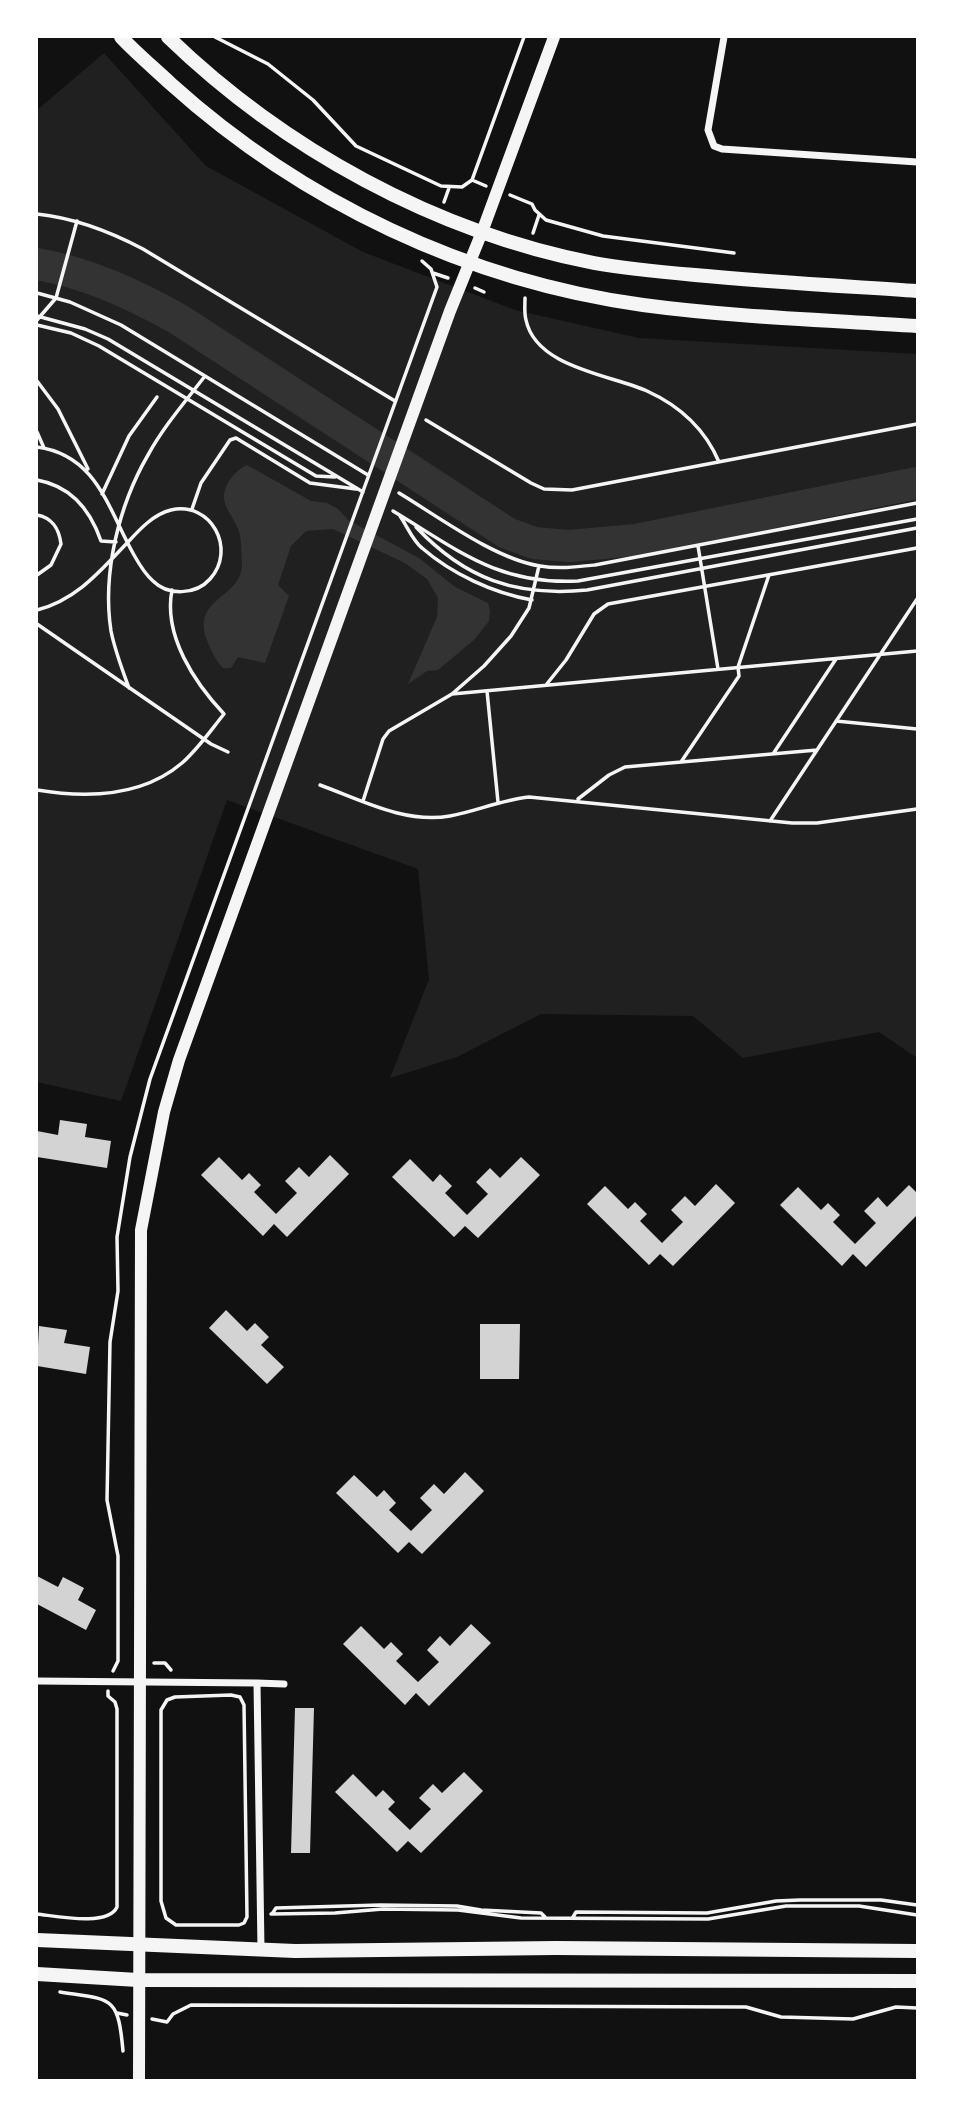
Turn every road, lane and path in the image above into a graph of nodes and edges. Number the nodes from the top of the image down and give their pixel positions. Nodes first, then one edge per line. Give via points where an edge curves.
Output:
1 (121, 37) edge
2 (168, 37) edge
3 (215, 37) edge
4 (524, 37) edge
5 (554, 37) edge
6 (724, 37) edge
7 (917, 162) edge
8 (532, 204) dead end
9 (37, 214) edge
10 (77, 221) junction
11 (482, 232) junction
12 (734, 253) dead end
13 (422, 261) dead end
14 (470, 263) junction
15 (917, 291) edge
16 (37, 293) edge
17 (57, 298) junction
18 (525, 298) dead end
19 (38, 317) edge
20 (37, 325) edge
21 (917, 326) edge
22 (205, 376) junction
23 (37, 381) edge
24 (194, 391) junction
25 (157, 397) dead end
26 (186, 400) junction
27 (402, 405) dead end
28 (425, 419) dead end
29 (917, 424) edge
30 (37, 432) edge
31 (37, 447) edge
32 (44, 448) junction
33 (719, 462) junction
34 (92, 477) junction
35 (372, 477) dead end
36 (37, 480) edge
37 (358, 489) dead end
38 (396, 491) dead end
39 (102, 494) junction
40 (917, 503) edge
41 (192, 509) junction
42 (400, 514) dead end
43 (37, 515) edge
44 (917, 519) edge
45 (119, 527) junction
46 (917, 528) edge
47 (116, 542) junction
48 (127, 542) junction
49 (698, 546) junction
50 (917, 548) edge
51 (113, 557) junction
52 (700, 558) junction
53 (539, 566) junction
54 (702, 568) junction
55 (335, 569) dead end
56 (37, 575) edge
57 (769, 575) junction
58 (536, 580) junction
59 (705, 586) junction
60 (172, 590) junction
61 (534, 591) junction
62 (917, 599) edge
63 (532, 600) junction
64 (37, 610) edge
65 (37, 624) edge
66 (917, 651) edge
67 (881, 654) junction
68 (836, 658) junction
69 (738, 667) junction
70 (718, 669) junction
71 (546, 685) junction
72 (129, 688) junction
73 (487, 691) junction
74 (452, 694) junction
75 (836, 721) junction
76 (917, 729) edge
77 (204, 739) junction
78 (817, 750) junction
79 (228, 752) dead end
80 (773, 754) junction
81 (681, 762) junction
82 (320, 785) dead end
83 (37, 790) edge
84 (577, 800) junction
85 (363, 801) junction
86 (498, 802) junction
87 (917, 809) edge
88 (770, 821) junction
89 (37, 1681) edge
90 (141, 1682) junction
91 (257, 1684) junction
92 (284, 1684) dead end
93 (108, 1696) dead end
94 (917, 1905) edge
95 (247, 1913) joint
96 (37, 1914) edge
97 (917, 1915) edge
98 (545, 1917) junction
99 (573, 1917) junction
100 (37, 1940) edge
101 (139, 1946) junction
102 (261, 1950) junction
103 (917, 1951) edge
104 (37, 1974) edge
105 (138, 1980) junction
106 (917, 1981) edge
107 (50, 1991) dead end
108 (917, 2008) edge
109 (167, 2022) dead end
110 (124, 2061) dead end
111 (139, 2080) edge

1 - 14 main road via 195,105 276,165 366,218
2 - 11 main road via 234,95 309,148 403,200
3 - 4 path via 268,64 313,100 356,146 449,188 472,180
5 - 11 street
6 - 7 street via 708,130 714,146
8 - 12 path via 547,220 603,236
9 - 10 path
10 - 17 path
10 - 27 path via 143,249
11 - 14 street
11 - 15 main road via 595,263
13 - 55 path via 431,269 437,287
14 - 21 main road via 567,291 643,305
14 - 90 street via 178,1060 153,1164 141,1230
16 - 17 path
17 - 19 path
17 - 22 path via 121,325
18 - 33 path via 526,321 544,348 578,369 667,401 701,430
19 - 24 path via 108,339
20 - 26 path via 86,339
22 - 24 path
22 - 35 path
23 - 34 path via 58,409
24 - 26 path
24 - 26 path via 338,478 316,476
25 - 39 path via 129,436
26 - 45 path via 146,457
28 - 33 path via 544,489 572,491
29 - 33 path
30 - 32 path
31 - 32 path
32 - 34 path via 74,459
34 - 39 path
36 - 47 path via 72,494 92,517 101,541
37 - 41 path via 310,482 236,438 207,472
38 - 53 path via 492,549
39 - 45 path
40 - 49 path
41 - 48 path via 162,513
41 - 60 path via 216,529 218,565 203,585
42 - 63 path via 419,547 446,565 478,584
43 - 56 path via 56,525 61,544 51,565
44 - 52 path
45 - 47 path
45 - 48 path
46 - 54 path
47 - 51 path
48 - 51 path
48 - 60 path via 151,579
49 - 52 path
49 - 53 path via 595,565
50 - 57 path
51 - 64 path via 78,592
51 - 72 path via 111,630
52 - 54 path
52 - 58 path via 579,581
53 - 58 path
54 - 59 path
54 - 61 path via 587,590
57 - 59 path
57 - 69 path
58 - 61 path
58 - 61 path via 485,566 411,522 438,550 470,569 492,581
59 - 70 path
59 - 71 path via 600,608
60 - 77 path via 172,616 187,664 224,714
61 - 63 path
62 - 67 path
63 - 74 path via 505,642
65 - 72 path
66 - 67 path
67 - 68 path
67 - 75 path
68 - 69 path
68 - 80 path
69 - 70 path
69 - 81 path via 739,676
70 - 71 path
71 - 73 path
72 - 77 path
73 - 74 path
73 - 86 path
74 - 85 path via 383,739
75 - 76 path
75 - 78 path
77 - 79 path
77 - 83 path via 172,771 124,790 67,795
78 - 80 path
78 - 88 path
80 - 81 path
81 - 84 path via 618,770
82 - 85 path
84 - 86 path via 529,797
84 - 88 path
85 - 86 path via 423,818
87 - 88 path via 817,823
89 - 90 street
90 - 91 street
90 - 101 street
91 - 92 street
91 - 102 street
93 - 96 path via 117,1709 117,1907 103,1918
94 - 99 path via 800,1900 707,1913 576,1912
95 - 95 path via 243,1701 230,1695 171,1698 161,1710 163,1912 176,1925 239,1925
97 - 99 path via 859,1906 786,1906 708,1919
98 - 98 path via 541,1913 431,1905 276,1908 272,1914 458,1909
98 - 99 path
100 - 101 main road
101 - 102 main road
101 - 105 street
102 - 103 main road
104 - 105 main road
105 - 106 main road
105 - 111 street
107 - 110 path via 108,2001 115,2007
108 - 109 path via 896,2007 853,2020 781,2017 746,2007 191,2005

